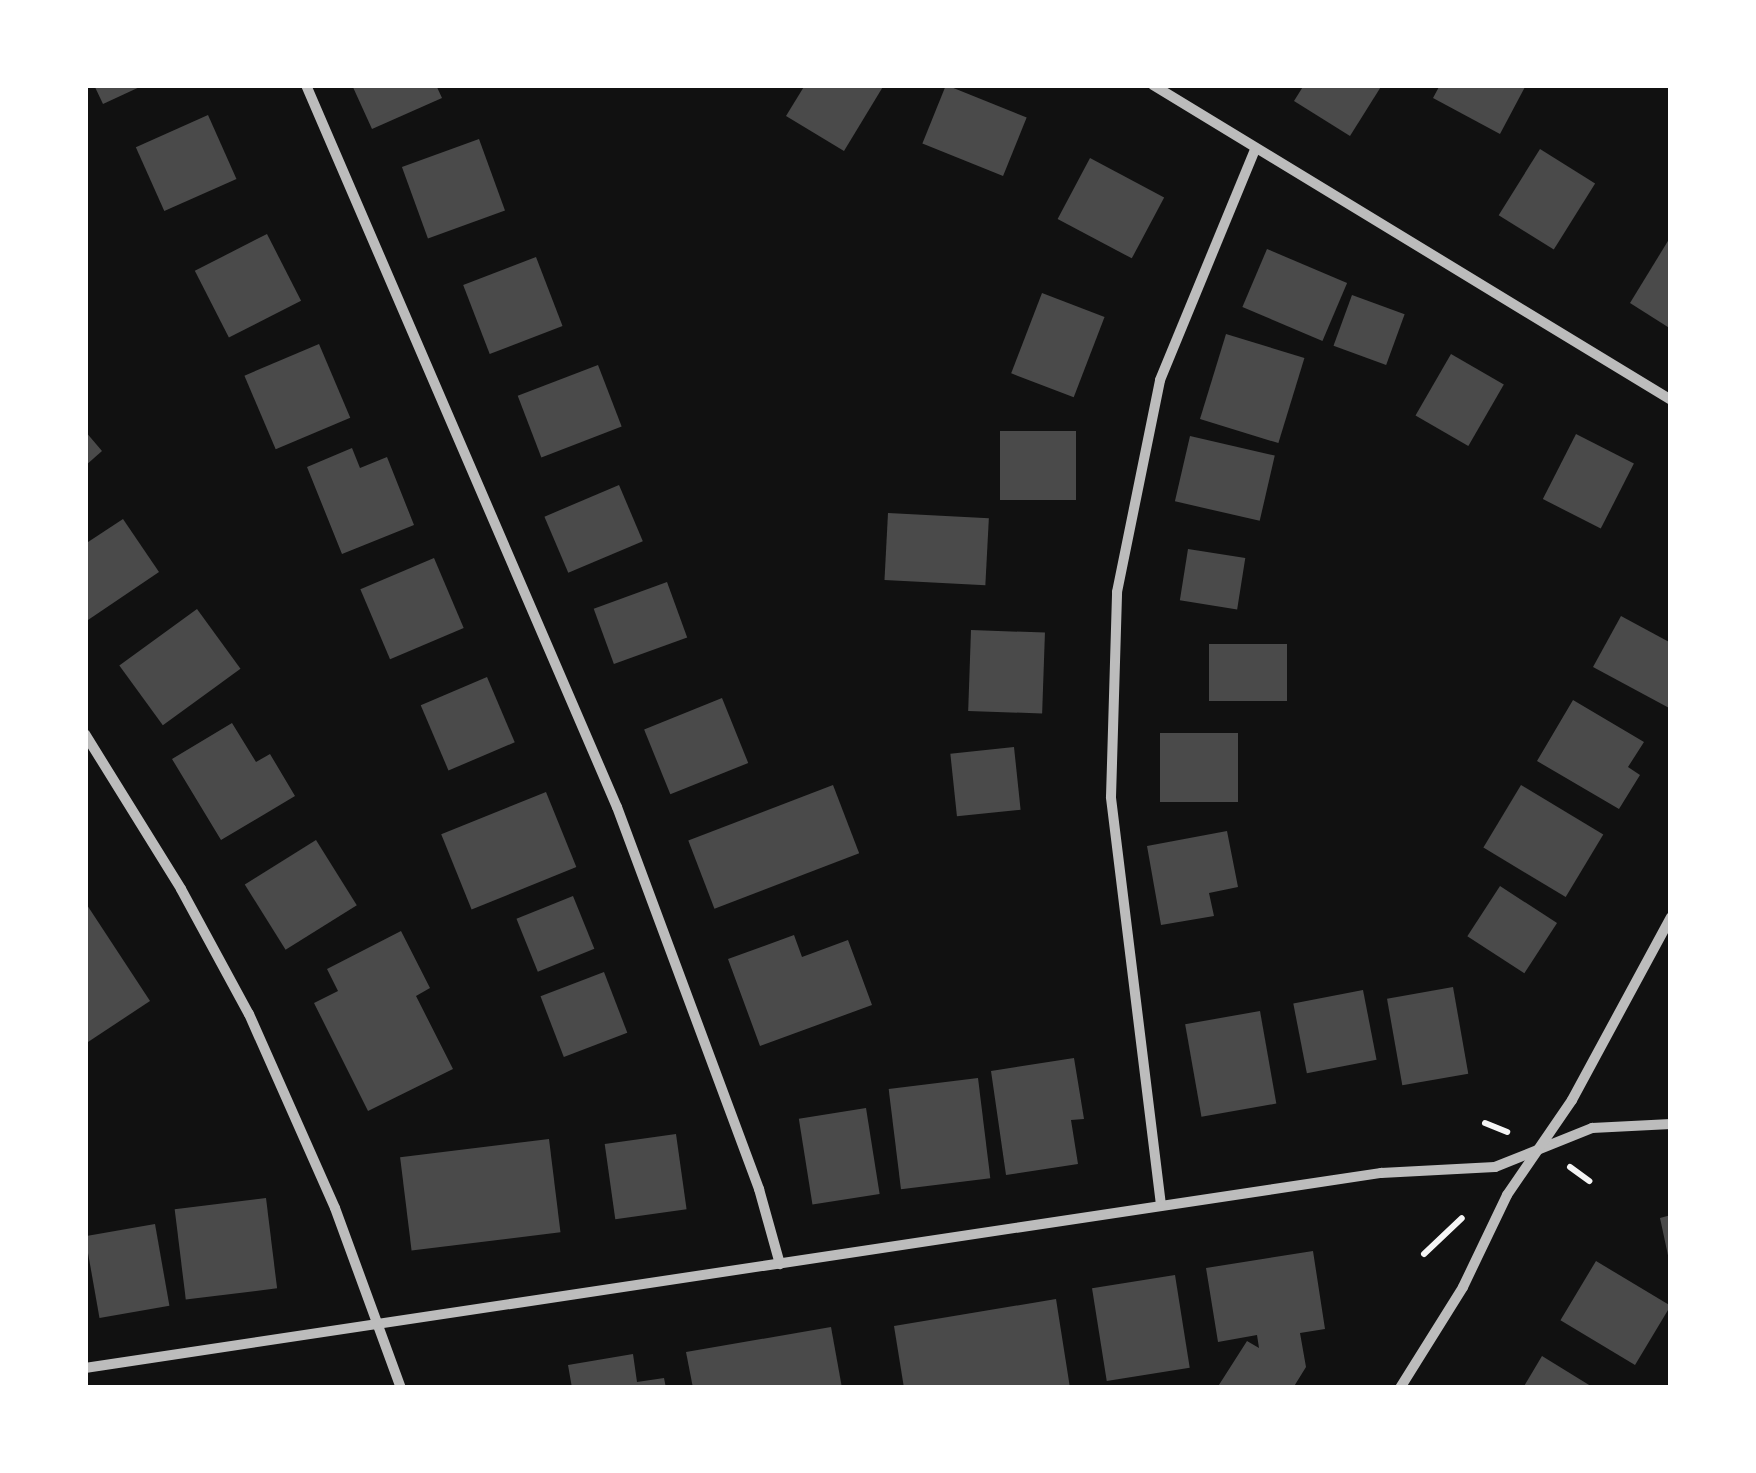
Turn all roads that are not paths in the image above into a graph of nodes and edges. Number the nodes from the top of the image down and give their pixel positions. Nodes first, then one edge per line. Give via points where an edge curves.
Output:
1 (306, 85) edge
2 (1153, 85) edge
3 (1255, 150) junction
4 (1671, 400) edge
5 (85, 734) edge
6 (1671, 917) edge
7 (1671, 1124) edge
8 (1540, 1146) junction
9 (1161, 1204) junction
10 (780, 1264) junction
11 (380, 1322) junction
12 (85, 1368) edge
13 (401, 1388) edge
14 (1400, 1388) edge

1 - 10 street via 618,807 759,1189
2 - 3 street
3 - 4 street
3 - 9 street via 1160,380 1117,592 1111,796
5 - 11 street via 249,1014
6 - 8 street
7 - 8 street via 1592,1128
8 - 9 street via 1494,1168 1382,1172
8 - 14 street
9 - 10 street
10 - 11 street
11 - 12 street
11 - 13 street

